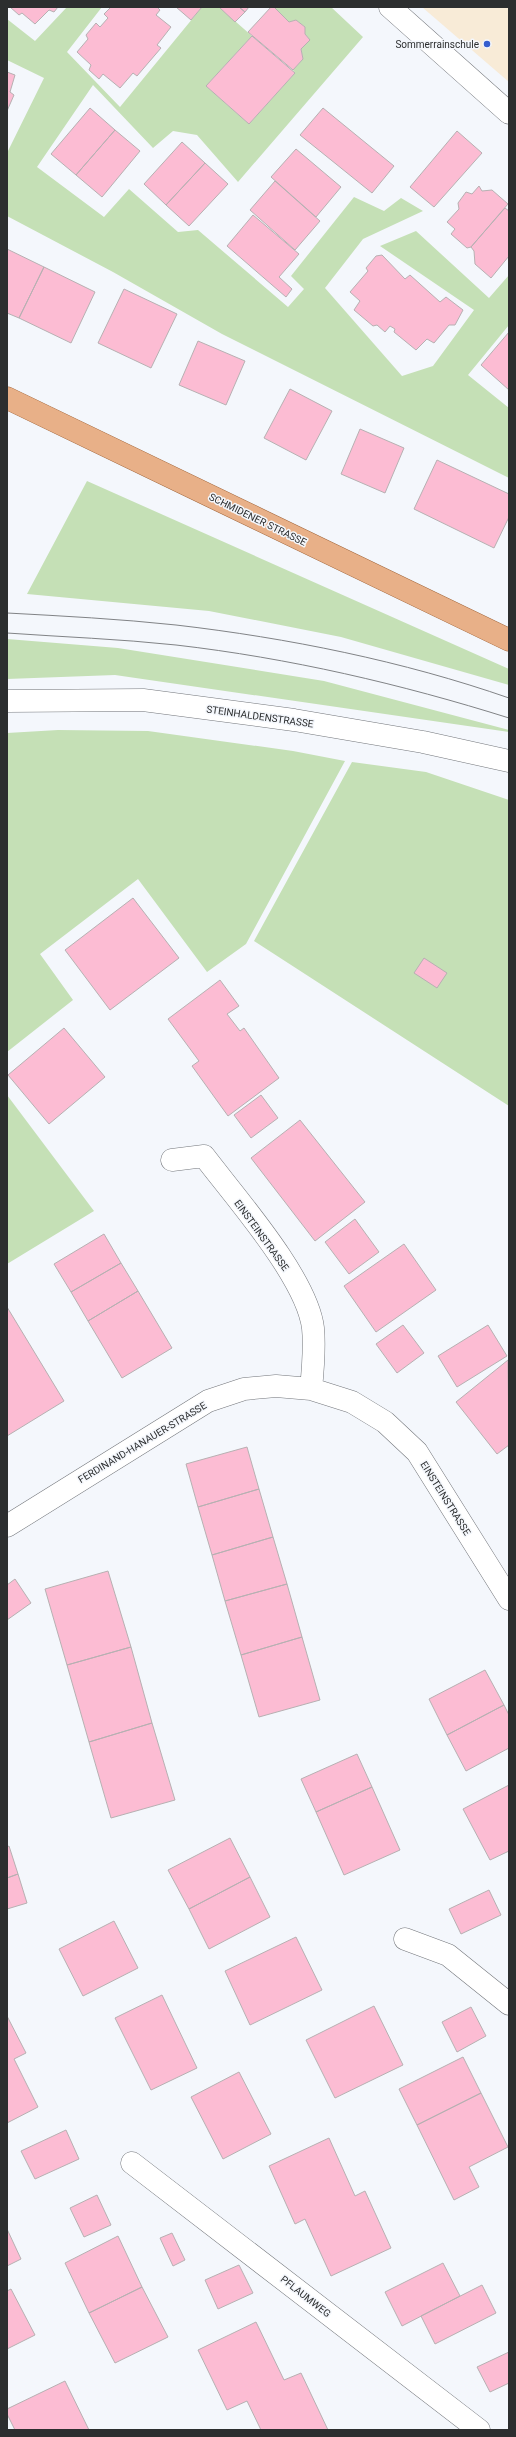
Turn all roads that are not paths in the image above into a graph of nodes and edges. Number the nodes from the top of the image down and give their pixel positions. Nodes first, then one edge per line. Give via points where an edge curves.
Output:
1 (390, 7) edge
2 (509, 113) edge
3 (7, 398) edge
4 (509, 640) edge
5 (7, 701) edge
6 (509, 761) edge
7 (172, 1160) dead end
8 (311, 1389) junction
9 (7, 1526) edge
10 (509, 1599) edge
11 (405, 1939) dead end
12 (509, 2004) edge
13 (132, 2163) dead end
14 (479, 2430) edge

1 - 2 street
3 - 4 main road, SCHMIDENER STRASSE
5 - 6 street, STEINHALDENSTRASSE via 143,700 294,720 423,742
7 - 8 street, EINSTEINSTRASSE via 204,1156 284,1262 304,1299 313,1327
8 - 9 street, FERDINAND-HANAUER-STRASSE via 276,1386 244,1389 208,1401
8 - 10 street, EINSTEINSTRASSE via 352,1402 385,1422 417,1452
11 - 12 street via 448,1955
13 - 14 street, PFLAUMWEG

